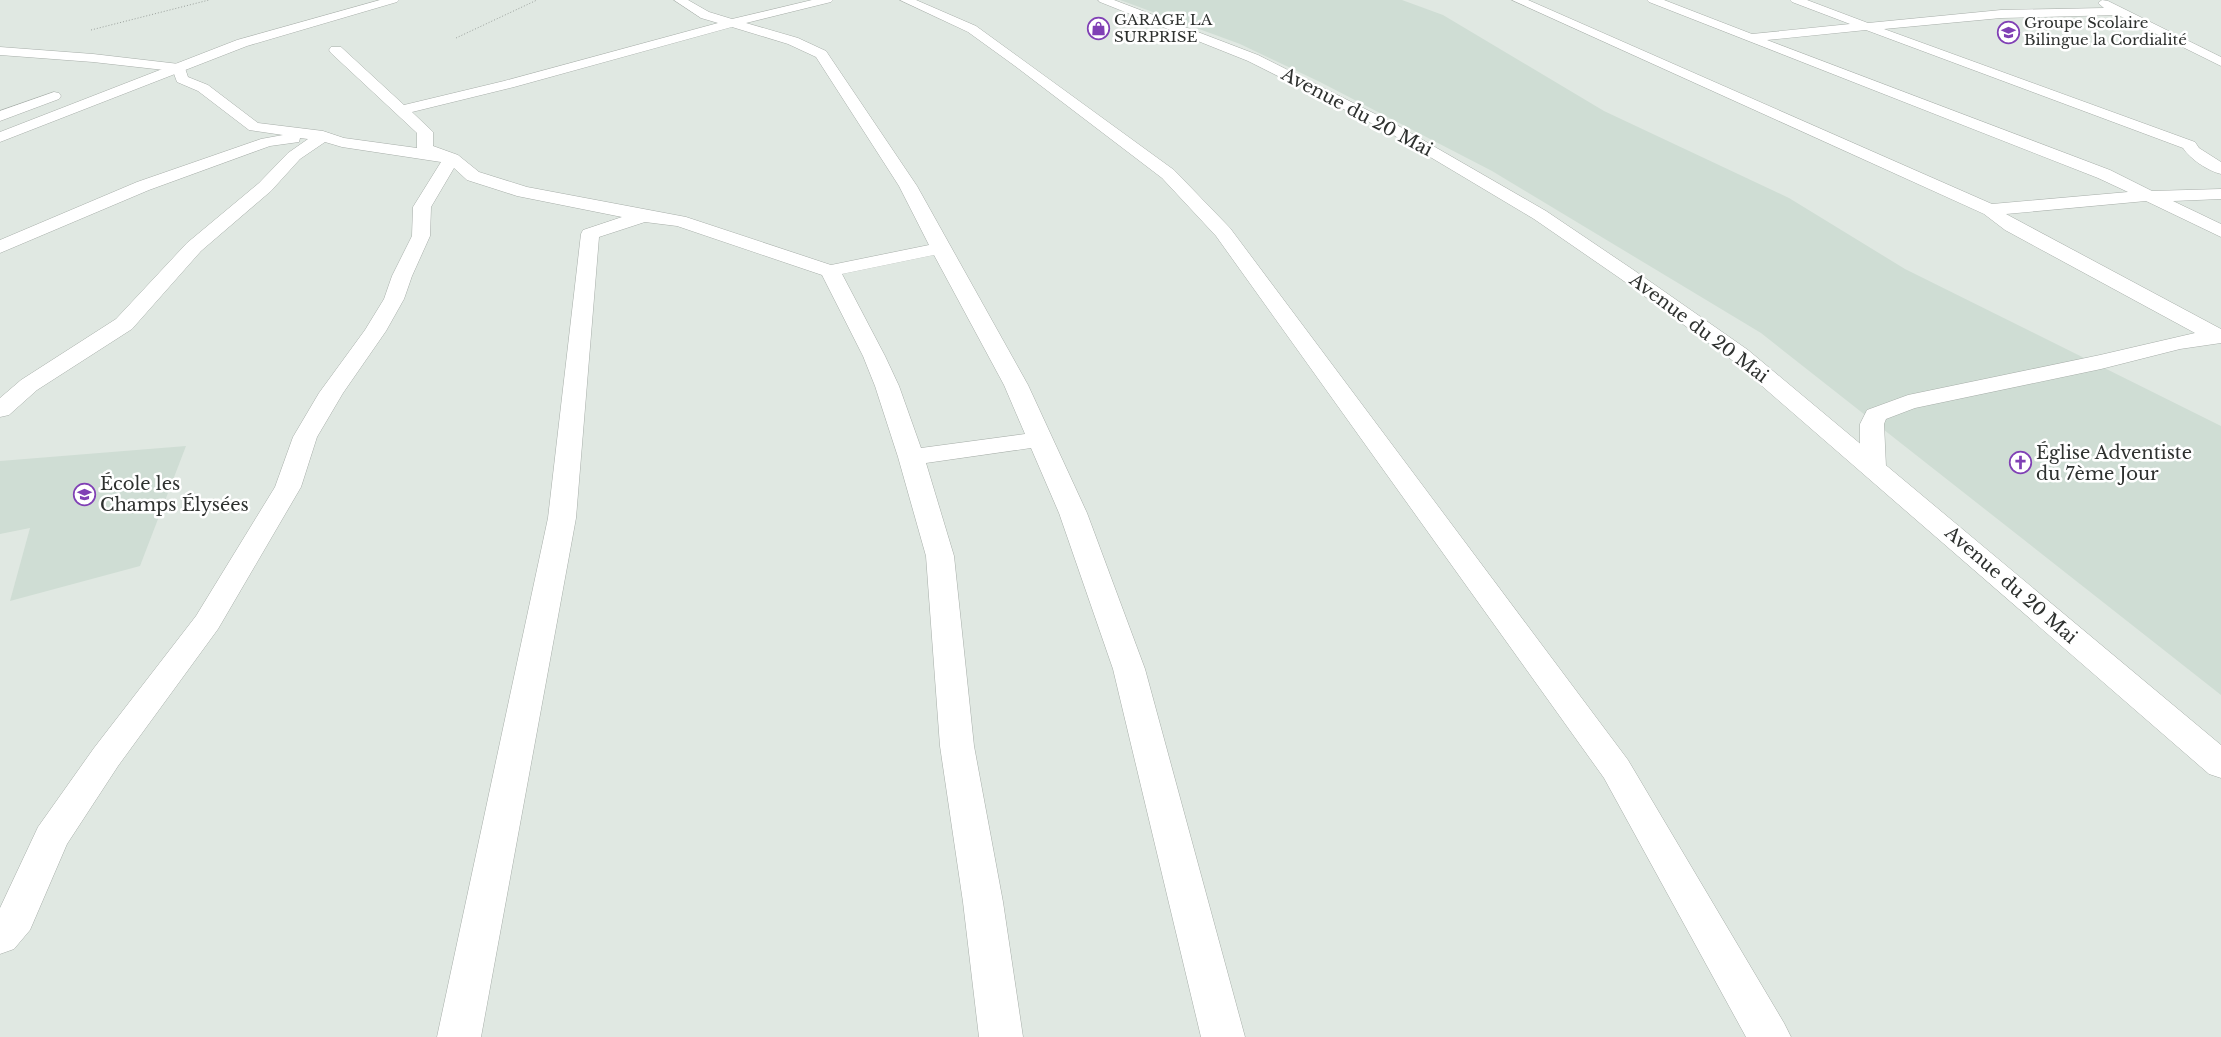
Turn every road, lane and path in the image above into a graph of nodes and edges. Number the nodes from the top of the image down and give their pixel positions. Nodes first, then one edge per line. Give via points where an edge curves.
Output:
1 (209, 0) edge
2 (360, 0) edge
3 (393, 0) edge
4 (537, 0) edge
5 (680, 0) edge
6 (828, 0) edge
7 (906, 0) edge
8 (1104, 0) edge
9 (1518, 0) edge
10 (1653, 0) edge
11 (1796, 0) edge
12 (2098, 0) edge
13 (1975, 4) dead end
14 (2118, 6) edge
15 (2001, 14) junction
16 (730, 23) junction
17 (1867, 26) junction
18 (88, 31) dead end
19 (456, 38) dead end
20 (1751, 38) junction
21 (189, 49) dead end
22 (2192, 49) junction
23 (2221, 49) edge
24 (336, 50) dead end
25 (2, 52) edge
26 (170, 55) dead end
27 (2221, 62) edge
28 (144, 65) junction
29 (179, 68) junction
30 (118, 74) dead end
31 (68, 91) dead end
32 (402, 110) junction
33 (0, 116) edge
34 (323, 136) junction
35 (0, 137) edge
36 (2212, 144) dead end
37 (2189, 145) junction
38 (452, 158) junction
39 (2221, 169) edge
40 (2221, 194) edge
41 (2146, 196) junction
42 (1990, 210) junction
43 (644, 216) junction
44 (2221, 232) edge
45 (0, 247) edge
46 (940, 248) junction
47 (830, 271) junction
48 (2218, 336) edge
49 (0, 410) edge
50 (1041, 439) junction
51 (911, 457) junction
52 (1874, 467) junction
53 (2221, 765) edge
54 (0, 937) edge
55 (459, 1037) edge
56 (1000, 1037) edge
57 (1223, 1037) edge
58 (1769, 1037) edge

1 - 18 path
2 - 21 street
3 - 29 street via 242,43
4 - 19 path
5 - 16 street via 704,15
6 - 16 street
7 - 58 street via 972,28 1015,59 1168,174 1223,232 1616,769
8 - 52 street, Avenue du 20 Mai via 1253,58 1454,163 1532,210 1740,355
9 - 42 street
10 - 20 street
11 - 17 street
12 - 14 street
13 - 15 street
14 - 15 street
14 - 22 street
14 - 23 street
15 - 17 street
16 - 32 street
16 - 46 street via 793,40 821,54 908,186
17 - 20 street
17 - 37 street
20 - 41 street via 2104,174
22 - 23 street
22 - 27 street
24 - 32 street
25 - 28 street
26 - 28 street
28 - 29 street
28 - 30 street
29 - 34 street via 182,79 203,88 254,127
29 - 35 street
31 - 33 street
32 - 38 street via 426,132 425,150
34 - 38 street via 342,142
34 - 45 street via 267,142 144,186
34 - 49 street via 294,156 265,187 194,247 124,324 29,385
36 - 37 street
37 - 39 street
38 - 43 street via 474,176 523,192
38 - 54 street via 422,207 421,236 394,299 376,331 330,393 305,437 288,486 207,622 106,757 51,838 16,918
40 - 41 street
41 - 42 street
41 - 44 street
42 - 48 street via 2012,226
43 - 47 street via 680,221
43 - 55 street via 590,234 562,518
46 - 47 street
46 - 50 street via 1016,385
47 - 51 street via 874,356
48 - 52 street via 1908,402 1876,415 1872,424
50 - 51 street
50 - 57 street via 1073,513 1129,669
51 - 56 street via 940,556 957,746 983,902
52 - 53 street, Avenue du 20 Mai

